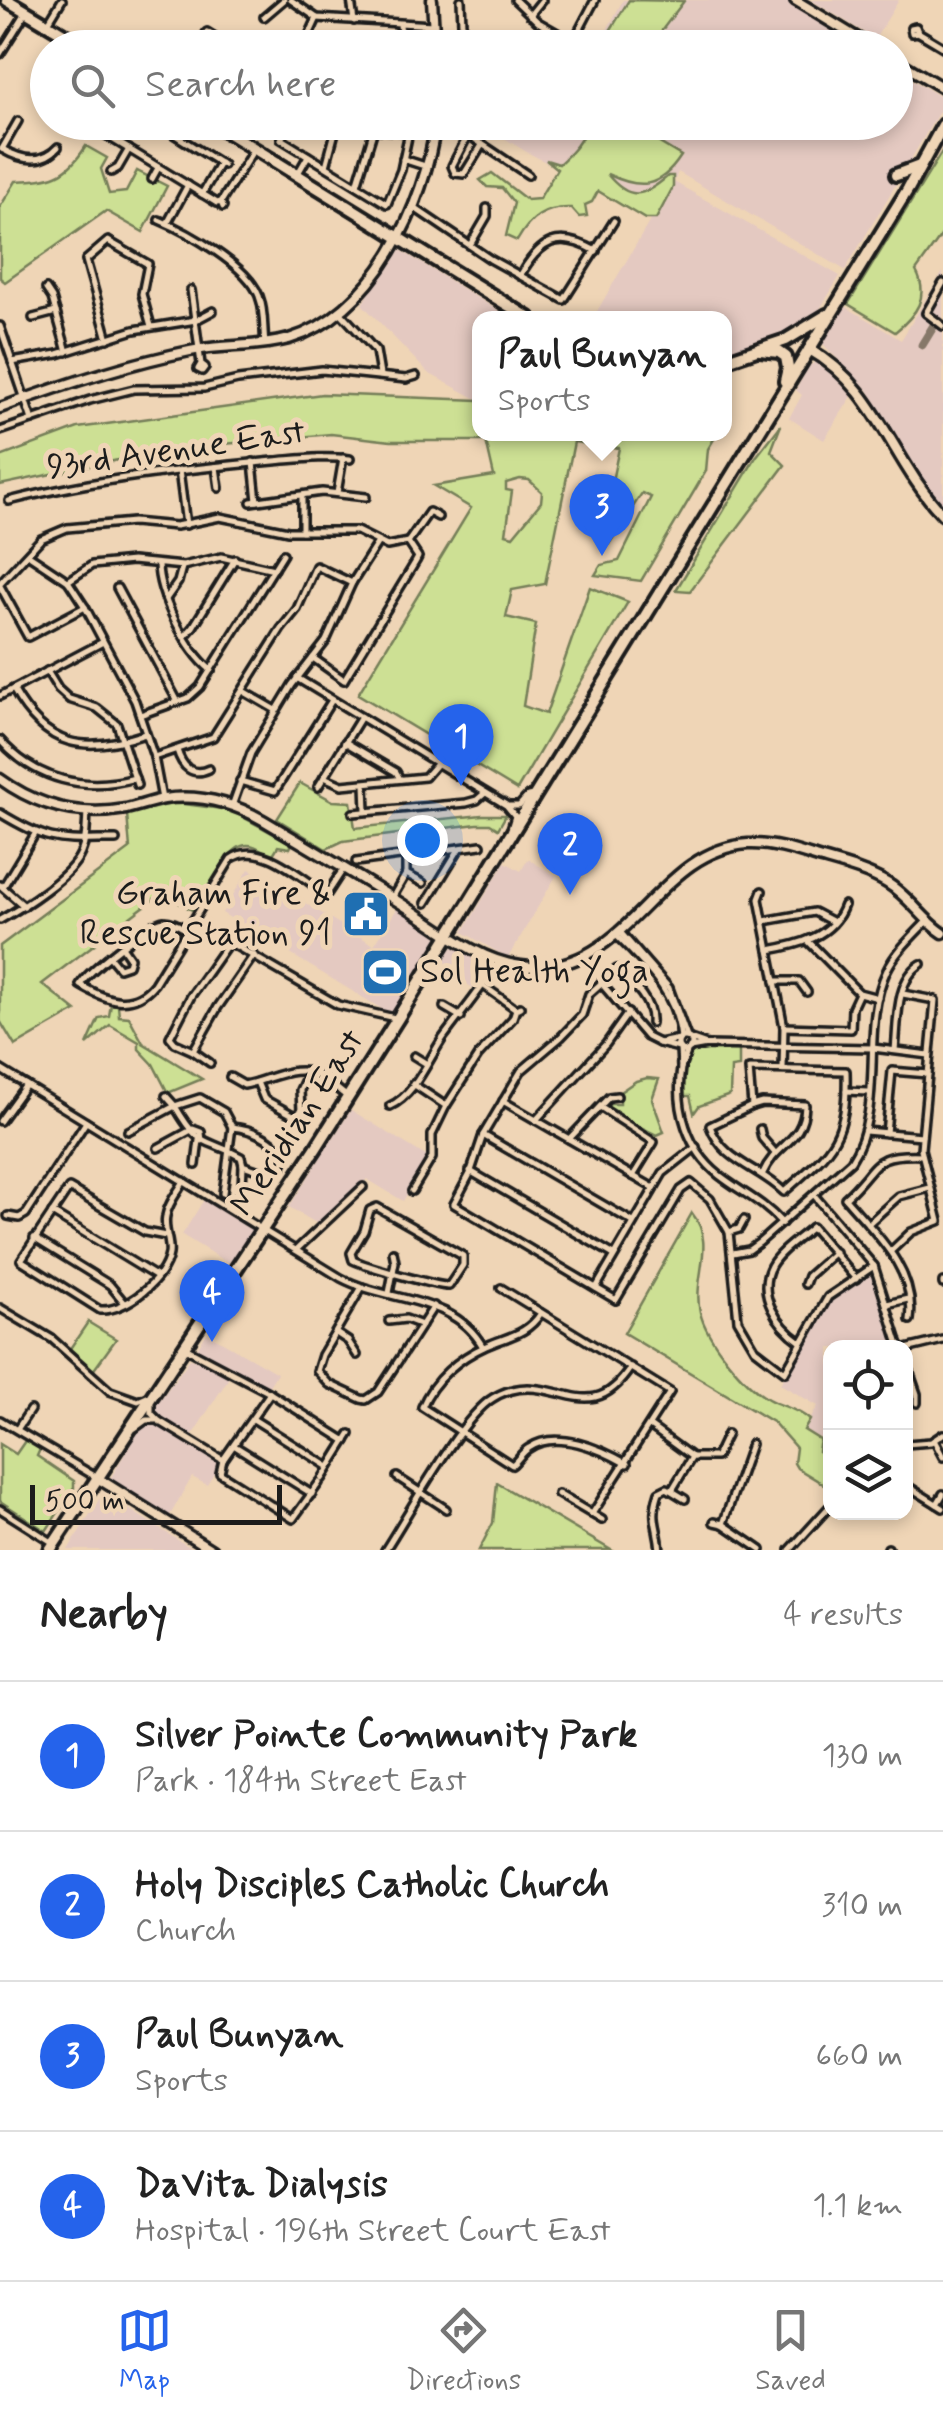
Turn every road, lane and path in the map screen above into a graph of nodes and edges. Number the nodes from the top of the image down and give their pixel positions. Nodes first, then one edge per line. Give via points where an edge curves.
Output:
1 (61, 0) edge
2 (287, 0) edge
3 (351, 0) edge
4 (432, 0) edge
5 (461, 0) edge
6 (516, 0) edge
7 (542, 0) edge
8 (595, 0) edge
9 (795, 0) edge
10 (2, 2) edge
11 (24, 15) junction
12 (530, 15) junction
13 (264, 17) dead end
14 (317, 18) junction
15 (354, 21) junction
16 (47, 24) junction
17 (400, 24) junction
18 (433, 25) junction
19 (47, 30) edge
20 (57, 30) edge
21 (312, 30) edge
22 (400, 30) edge
23 (433, 30) edge
24 (463, 30) edge
25 (555, 30) edge
26 (581, 30) edge
27 (844, 30) edge
28 (918, 32) dead end
29 (943, 47) edge
30 (0, 54) edge
31 (913, 70) edge
32 (943, 88) edge
33 (18, 121) dead end
34 (943, 124) edge
35 (943, 134) edge
36 (116, 140) edge
37 (183, 140) edge
38 (231, 140) edge
39 (240, 140) edge
40 (283, 140) edge
41 (333, 140) edge
42 (371, 140) edge
43 (408, 140) edge
44 (433, 140) edge
45 (465, 140) edge
46 (476, 140) edge
47 (934, 144) junction
48 (482, 145) junction
49 (58, 147) dead end
50 (128, 149) junction
51 (1, 150) edge
52 (251, 154) junction
53 (308, 156) junction
54 (404, 159) junction
55 (921, 166) junction
56 (284, 167) junction
57 (326, 167) junction
58 (428, 167) junction
59 (158, 168) junction
60 (111, 172) dead end
61 (297, 174) junction
62 (528, 175) dead end
63 (896, 176) dead end
64 (152, 179) dead end
65 (188, 185) junction
66 (356, 186) junction
67 (202, 194) junction
68 (413, 207) junction
69 (486, 208) dead end
70 (159, 220) dead end
71 (614, 222) dead end
72 (168, 223) junction
73 (396, 239) junction
74 (470, 245) junction
75 (596, 251) junction
76 (520, 276) junction
77 (943, 282) edge
78 (46, 290) dead end
79 (190, 290) dead end
80 (212, 311) dead end
81 (506, 311) edge
82 (517, 311) edge
83 (56, 312) junction
84 (340, 312) junction
85 (831, 312) junction
86 (33, 318) dead end
87 (196, 320) junction
88 (0, 326) edge
89 (151, 326) junction
90 (943, 326) edge
91 (108, 340) junction
92 (786, 340) junction
93 (265, 344) junction
94 (809, 348) junction
95 (200, 349) junction
96 (759, 350) junction
97 (67, 352) junction
98 (732, 358) edge
99 (12, 362) junction
100 (380, 376) junction
101 (416, 376) dead end
102 (204, 388) junction
103 (781, 393) junction
104 (24, 399) junction
105 (0, 408) edge
106 (32, 420) junction
107 (0, 431) edge
108 (252, 462) junction
109 (216, 467) junction
110 (179, 470) junction
111 (219, 488) dead end
112 (337, 493) junction
113 (302, 496) junction
114 (366, 497) dead end
115 (9, 502) dead end
116 (943, 515) edge
117 (438, 517) dead end
118 (186, 525) junction
119 (302, 531) junction
120 (378, 542) junction
121 (408, 542) junction
122 (28, 554) junction
123 (283, 554) dead end
124 (235, 559) junction
125 (158, 564) junction
126 (182, 566) junction
127 (274, 569) junction
128 (68, 582) junction
129 (352, 583) junction
130 (0, 584) edge
131 (117, 588) dead end
132 (166, 600) junction
133 (85, 607) junction
134 (185, 636) junction
135 (103, 642) junction
136 (314, 658) junction
137 (211, 670) junction
138 (48, 672) junction
139 (298, 678) junction
140 (13, 689) junction
141 (242, 691) junction
142 (0, 696) edge
143 (332, 700) junction
144 (178, 702) junction
145 (276, 710) junction
146 (140, 716) junction
147 (360, 717) junction
148 (145, 734) junction
149 (0, 740) edge
150 (124, 741) junction
151 (345, 742) junction
152 (177, 750) junction
153 (154, 757) junction
154 (436, 763) junction
155 (209, 769) dead end
156 (324, 777) junction
157 (0, 779) edge
158 (400, 780) junction
159 (240, 781) junction
160 (364, 784) junction
161 (318, 786) dead end
162 (485, 793) junction
163 (534, 795) junction
164 (162, 799) junction
165 (506, 805) junction
166 (232, 806) junction
167 (366, 811) junction
168 (86, 812) junction
169 (353, 813) dead end
170 (1, 815) edge
171 (512, 831) junction
172 (35, 834) junction
173 (84, 840) junction
174 (116, 840) dead end
175 (481, 845) dead end
176 (459, 849) junction
177 (406, 857) junction
178 (356, 862) dead end
179 (344, 868) junction
180 (406, 874) junction
181 (422, 884) dead end
182 (2, 886) edge
183 (762, 891) dead end
184 (392, 898) junction
185 (426, 903) dead end
186 (24, 906) junction
187 (844, 906) dead end
188 (0, 920) edge
189 (764, 921) junction
190 (927, 921) junction
191 (833, 922) junction
192 (187, 930) junction
193 (449, 933) junction
194 (618, 934) junction
195 (943, 934) edge
196 (809, 942) junction
197 (123, 948) junction
198 (770, 950) junction
199 (254, 954) junction
200 (110, 957) junction
201 (499, 961) junction
202 (921, 964) dead end
203 (775, 980) junction
204 (602, 983) junction
205 (484, 986) junction
206 (807, 992) dead end
207 (859, 993) junction
208 (902, 994) junction
209 (878, 998) junction
210 (444, 1006) dead end
211 (628, 1014) junction
212 (398, 1018) junction
213 (461, 1018) junction
214 (651, 1023) dead end
215 (784, 1027) junction
216 (684, 1038) junction
217 (659, 1043) junction
218 (708, 1045) junction
219 (784, 1046) junction
220 (680, 1048) junction
221 (873, 1048) junction
222 (689, 1049) junction
223 (194, 1050) junction
224 (895, 1050) junction
225 (929, 1054) junction
226 (414, 1056) dead end
227 (210, 1063) dead end
228 (427, 1064) junction
229 (680, 1068) junction
230 (0, 1069) edge
231 (783, 1069) junction
232 (308, 1073) junction
233 (928, 1074) junction
234 (230, 1077) dead end
235 (257, 1082) junction
236 (413, 1084) junction
237 (26, 1085) junction
238 (846, 1091) junction
239 (869, 1092) junction
240 (166, 1096) dead end
241 (617, 1096) dead end
242 (348, 1097) junction
243 (503, 1101) junction
244 (175, 1106) junction
245 (390, 1106) dead end
246 (446, 1106) junction
247 (752, 1106) junction
248 (600, 1107) junction
249 (536, 1120) junction
250 (0, 1121) edge
251 (86, 1122) junction
252 (232, 1128) junction
253 (760, 1129) dead end
254 (190, 1130) junction
255 (128, 1131) dead end
256 (865, 1131) junction
257 (886, 1133) junction
258 (483, 1135) junction
259 (922, 1136) junction
260 (200, 1140) junction
261 (569, 1140) junction
262 (696, 1147) junction
263 (158, 1148) dead end
264 (229, 1151) junction
265 (776, 1154) junction
266 (922, 1156) junction
267 (196, 1165) dead end
268 (243, 1165) junction
269 (470, 1172) junction
270 (763, 1173) junction
271 (633, 1176) junction
272 (184, 1181) junction
273 (363, 1187) dead end
274 (653, 1187) junction
275 (930, 1188) junction
276 (412, 1191) dead end
277 (223, 1193) dead end
278 (814, 1195) junction
279 (52, 1212) junction
280 (234, 1212) junction
281 (8, 1216) dead end
282 (744, 1220) dead end
283 (633, 1222) junction
284 (782, 1223) junction
285 (868, 1224) junction
286 (263, 1230) junction
287 (729, 1232) junction
288 (166, 1236) junction
289 (34, 1238) junction
290 (296, 1250) junction
291 (891, 1251) junction
292 (393, 1252) dead end
293 (835, 1252) junction
294 (732, 1253) junction
295 (614, 1255) junction
296 (874, 1266) junction
297 (393, 1273) junction
298 (158, 1277) junction
299 (856, 1278) junction
300 (805, 1284) dead end
301 (362, 1288) junction
302 (501, 1288) dead end
303 (596, 1288) junction
304 (389, 1293) junction
305 (908, 1299) junction
306 (124, 1302) junction
307 (887, 1304) junction
308 (434, 1306) junction
309 (0, 1308) edge
310 (541, 1313) junction
311 (910, 1320) dead end
312 (389, 1321) dead end
313 (422, 1325) junction
314 (336, 1333) junction
315 (900, 1340) edge
316 (943, 1340) edge
317 (801, 1342) junction
318 (913, 1346) edge
319 (484, 1347) junction
320 (185, 1348) junction
321 (357, 1355) dead end
322 (631, 1367) junction
323 (913, 1388) edge
324 (270, 1393) junction
325 (154, 1394) junction
326 (131, 1399) junction
327 (917, 1403) dead end
328 (30, 1410) dead end
329 (140, 1416) junction
330 (253, 1419) junction
331 (4, 1421) edge
332 (159, 1421) junction
333 (650, 1426) junction
334 (18, 1428) junction
335 (460, 1432) junction
336 (727, 1434) dead end
337 (943, 1434) edge
338 (128, 1435) junction
339 (934, 1440) junction
340 (913, 1443) edge
341 (751, 1444) dead end
342 (235, 1446) junction
343 (692, 1456) junction
344 (943, 1457) edge
345 (224, 1460) junction
346 (627, 1464) junction
347 (329, 1467) junction
348 (397, 1477) dead end
349 (99, 1479) junction
350 (913, 1489) edge
351 (672, 1490) junction
352 (312, 1494) junction
353 (422, 1494) junction
354 (558, 1494) dead end
355 (943, 1494) edge
356 (685, 1499) dead end
357 (940, 1506) edge
358 (0, 1508) edge
359 (446, 1509) dead end
360 (592, 1514) junction
361 (823, 1514) edge
362 (602, 1520) dead end
363 (714, 1522) dead end
364 (723, 1524) junction
365 (52, 1547) edge
366 (212, 1550) edge
367 (385, 1550) edge
368 (660, 1550) edge
369 (761, 1550) edge
370 (790, 1550) edge

1 - 16 street
2 - 13 street
2 - 14 street
3 - 15 street
4 - 18 street
5 - 24 street
6 - 12 street
7 - 12 street
8 - 26 street
9 - 27 street
10 - 11 main road
10 - 16 main road
11 - 16 main road
11 - 19 main road
11 - 30 street
12 - 25 street
14 - 15 street
14 - 21 street
15 - 17 street
16 - 20 main road
17 - 18 street
17 - 22 street
18 - 23 street
28 - 29 street
31 - 32 street
33 - 51 street
34 - 47 main road
35 - 47 main road
36 - 50 street
37 - 67 street via 222,164
38 - 52 main road
39 - 56 main road
40 - 53 street
41 - 57 street
42 - 66 street
43 - 54 street
44 - 58 street
45 - 48 street via 452,166 455,174 464,174
46 - 48 street
47 - 55 main road
48 - 62 street
49 - 51 street via 34,159
50 - 59 street
50 - 60 street
52 - 56 main road
52 - 67 street via 222,205
52 - 73 main road
53 - 57 street
53 - 61 street
54 - 58 street
54 - 66 street via 387,204
55 - 63 main road
55 - 85 main road
56 - 61 main road
57 - 66 street
58 - 68 street
59 - 64 street
59 - 65 street
61 - 73 main road
65 - 67 street
65 - 72 street
68 - 73 street
68 - 74 street
69 - 74 street
70 - 72 street
71 - 75 street
72 - 93 street via 251,283
73 - 81 main road
73 - 82 main road
73 - 84 street via 369,283
74 - 76 street
75 - 76 street via 557,240 535,252
75 - 76 street via 566,300
77 - 90 street via 927,308
78 - 83 street
79 - 87 street
80 - 87 street
83 - 86 street
83 - 97 street
84 - 93 street via 309,331
84 - 100 street via 376,351
85 - 92 main road
85 - 94 main road
87 - 89 street
87 - 95 street
88 - 99 street
89 - 91 street
89 - 91 street via 142,294 148,264 108,241 86,260
91 - 97 street
92 - 94 main road
92 - 96 main road
93 - 95 street
94 - 103 main road
94 - 116 main road via 857,387
95 - 102 street
95 - 104 street
96 - 98 main road
96 - 103 main road via 786,357
97 - 99 street
99 - 104 street
100 - 101 street
100 - 102 street via 322,370
102 - 106 street via 134,389
103 - 163 main road
104 - 105 street
104 - 106 street
106 - 107 street
108 - 109 street, 93rd Avenue East
108 - 112 street, 93rd Avenue East via 346,459
108 - 113 street via 254,501
109 - 110 street, 93rd Avenue East
109 - 111 street
110 - 115 street, 93rd Avenue East
110 - 118 street
112 - 113 street
112 - 114 street
113 - 119 street
117 - 121 street via 429,512
118 - 119 street via 220,517
118 - 122 street via 66,528 40,538
119 - 120 street via 357,530
120 - 121 street
120 - 129 street
121 - 136 street via 418,557 344,680
122 - 128 street
122 - 130 street
123 - 127 street
124 - 126 street
124 - 127 street
124 - 134 street
125 - 126 street
125 - 128 street via 92,565
125 - 132 street
126 - 132 street
127 - 137 street
128 - 133 street
129 - 136 street
129 - 141 street via 316,566 297,609
130 - 133 street via 28,637
131 - 144 street
132 - 134 street
133 - 135 street
134 - 137 street
135 - 138 street
135 - 146 street
136 - 139 street
137 - 144 street via 195,693
138 - 140 street
138 - 150 street via 68,699 108,714
139 - 143 street
139 - 145 street
140 - 142 street
140 - 150 street via 31,718 57,738 94,746
141 - 145 street
141 - 152 street via 212,738
143 - 147 street
143 - 159 street via 275,791
144 - 146 street
145 - 159 street
146 - 148 street
147 - 151 street
147 - 154 street
148 - 150 street
148 - 153 street
149 - 150 street via 31,767 58,779 99,784 136,781
151 - 156 street
151 - 158 street
152 - 153 street
152 - 155 street via 189,770
153 - 164 street
154 - 158 street via 424,777
154 - 162 street
156 - 160 street
156 - 161 street
157 - 168 street via 36,800
158 - 160 street
159 - 166 street
160 - 167 street
162 - 165 street
162 - 167 street via 466,803
163 - 165 street via 519,806
163 - 171 main road
164 - 166 street
164 - 168 street
165 - 171 street via 515,816
166 - 179 street
167 - 169 street
168 - 173 street
170 - 172 street
171 - 193 main road, Meridian East
172 - 173 street
172 - 182 street
173 - 174 street
173 - 186 street via 76,862
175 - 176 street
176 - 177 street
176 - 185 street
177 - 178 street
177 - 180 street
179 - 184 street
179 - 192 street via 327,894 262,854 240,853
180 - 181 street
180 - 184 street
182 - 186 street
183 - 189 street
184 - 193 street
186 - 188 street
187 - 191 street
189 - 191 street via 814,912
189 - 198 street
190 - 194 street via 899,891 870,874 746,844 696,862
190 - 195 street
190 - 209 street via 893,960
191 - 196 street
192 - 197 street via 160,923
192 - 200 street via 148,992 118,1002 80,986
193 - 201 street
193 - 212 main road, Meridian East
194 - 201 street via 566,964
194 - 216 street via 666,990
196 - 198 street
196 - 207 street
197 - 200 street
197 - 200 street via 128,966 119,968
198 - 203 street
199 - 212 street via 338,1004
199 - 223 street
199 - 223 street via 228,942 190,996 171,1039
201 - 205 street
202 - 208 street
203 - 206 street via 798,981
203 - 215 street
204 - 211 street
204 - 214 street via 617,968 647,1003
204 - 243 street via 589,994 582,1015 521,1072
205 - 213 street
205 - 246 street via 518,1008
207 - 209 street
207 - 215 street via 851,1029
208 - 224 street
208 - 225 street via 935,1000
209 - 221 street
210 - 213 street
211 - 217 street
211 - 249 street
212 - 242 main road, Meridian East
213 - 228 street
215 - 219 street
216 - 217 street
216 - 218 street
216 - 220 street
216 - 222 street
217 - 220 street
218 - 219 street
218 - 222 street
219 - 221 street
219 - 231 street
220 - 222 street
220 - 229 street
221 - 224 street
221 - 239 street
222 - 229 street
223 - 227 street
224 - 225 street
225 - 233 street
226 - 228 street
228 - 236 street
229 - 262 street via 679,1104
230 - 237 street
231 - 238 street via 846,1071
231 - 247 street via 748,1069
232 - 235 street via 290,1071
232 - 235 street via 301,1111 294,1116 264,1099
232 - 242 street
233 - 257 street via 892,1071
233 - 259 street
234 - 235 street via 244,1085
236 - 245 street
236 - 246 street
237 - 250 street
237 - 251 street
238 - 239 street
238 - 270 street via 839,1136 823,1158 784,1192
239 - 256 street
240 - 244 street
241 - 248 street
242 - 286 main road, Meridian East
243 - 249 street
243 - 258 street
244 - 252 street via 197,1098 224,1112
244 - 254 street
244 - 255 street
246 - 276 street via 432,1134 432,1158
247 - 265 street via 805,1105 799,1133
247 - 270 street via 710,1126 732,1158
248 - 261 street
248 - 271 street via 654,1142
249 - 261 street
251 - 272 street
251 - 281 street via 26,1214
252 - 264 street
252 - 268 street via 257,1133 284,1153 283,1165 269,1173
253 - 265 street
254 - 260 street
254 - 263 street
256 - 257 street
256 - 278 street via 851,1162
257 - 259 street
258 - 269 street
258 - 283 street
259 - 266 street
260 - 264 street
260 - 267 street
261 - 271 street
262 - 274 street
262 - 284 street via 720,1176
264 - 268 street
264 - 277 street
265 - 270 street
266 - 275 street
266 - 285 street via 880,1159 845,1198
268 - 280 street
269 - 295 street
269 - 303 street via 454,1204
271 - 274 street
272 - 280 street
272 - 288 street via 166,1212
273 - 290 street
274 - 283 street
275 - 285 street via 900,1196
275 - 291 street via 939,1221 922,1225
278 - 284 street
278 - 296 street
279 - 288 street via 69,1188 145,1232
279 - 289 street
279 - 298 street
280 - 286 street
282 - 287 street
283 - 295 street
284 - 294 street via 749,1250
285 - 291 street
286 - 290 street
286 - 320 main road, Meridian East
287 - 294 street
287 - 303 street via 720,1211 691,1183 680,1190 616,1300
288 - 298 street via 168,1256
289 - 306 street via 110,1285
289 - 306 street via 21,1262 106,1311
290 - 301 street
291 - 305 street
292 - 297 street
293 - 299 street
293 - 300 street
293 - 317 street via 812,1227 775,1260 768,1276 772,1313
294 - 317 street via 738,1320 756,1350 784,1372
295 - 303 street
296 - 299 street
296 - 307 street
297 - 297 street via 355,1262 350,1254 374,1207 464,1257 447,1287
297 - 304 street
298 - 306 street
299 - 317 street via 828,1296
301 - 304 street
301 - 314 street
302 - 310 street
304 - 308 street
305 - 307 street
305 - 311 street
307 - 315 street
308 - 313 street
308 - 319 street
309 - 326 street via 52,1340 110,1391
310 - 319 street via 524,1332
310 - 322 street
312 - 313 street
313 - 314 street via 366,1400 344,1394 316,1371
314 - 321 street
316 - 318 street
319 - 335 street via 449,1370 422,1408
320 - 324 street
320 - 325 main road, Meridian East
322 - 333 street via 670,1393
322 - 335 street via 598,1398 538,1388 496,1396
323 - 327 street
324 - 330 street
324 - 347 street via 348,1437
325 - 326 street
325 - 329 main road, Meridian East
325 - 332 street via 150,1410
326 - 329 street
328 - 334 street
329 - 338 main road, Meridian East
330 - 342 street
330 - 347 street
331 - 334 street
332 - 338 street via 144,1420
332 - 345 street
333 - 343 street
333 - 346 street
334 - 349 street
335 - 346 street via 514,1464 540,1442 577,1444
335 - 353 street
336 - 343 street via 716,1457
337 - 339 street
338 - 349 main road, Meridian East
339 - 340 street
339 - 344 street
341 - 364 street
342 - 345 street
342 - 352 street
343 - 351 street
345 - 352 street via 220,1473 290,1518
346 - 360 street
347 - 352 street
348 - 353 street
349 - 365 main road, Meridian East
349 - 366 street
350 - 357 street
351 - 356 street
351 - 368 street via 659,1492 652,1518
353 - 359 street
353 - 367 street
354 - 360 street
355 - 357 street
358 - 365 street
360 - 362 street
361 - 370 street
363 - 364 street
364 - 369 street

